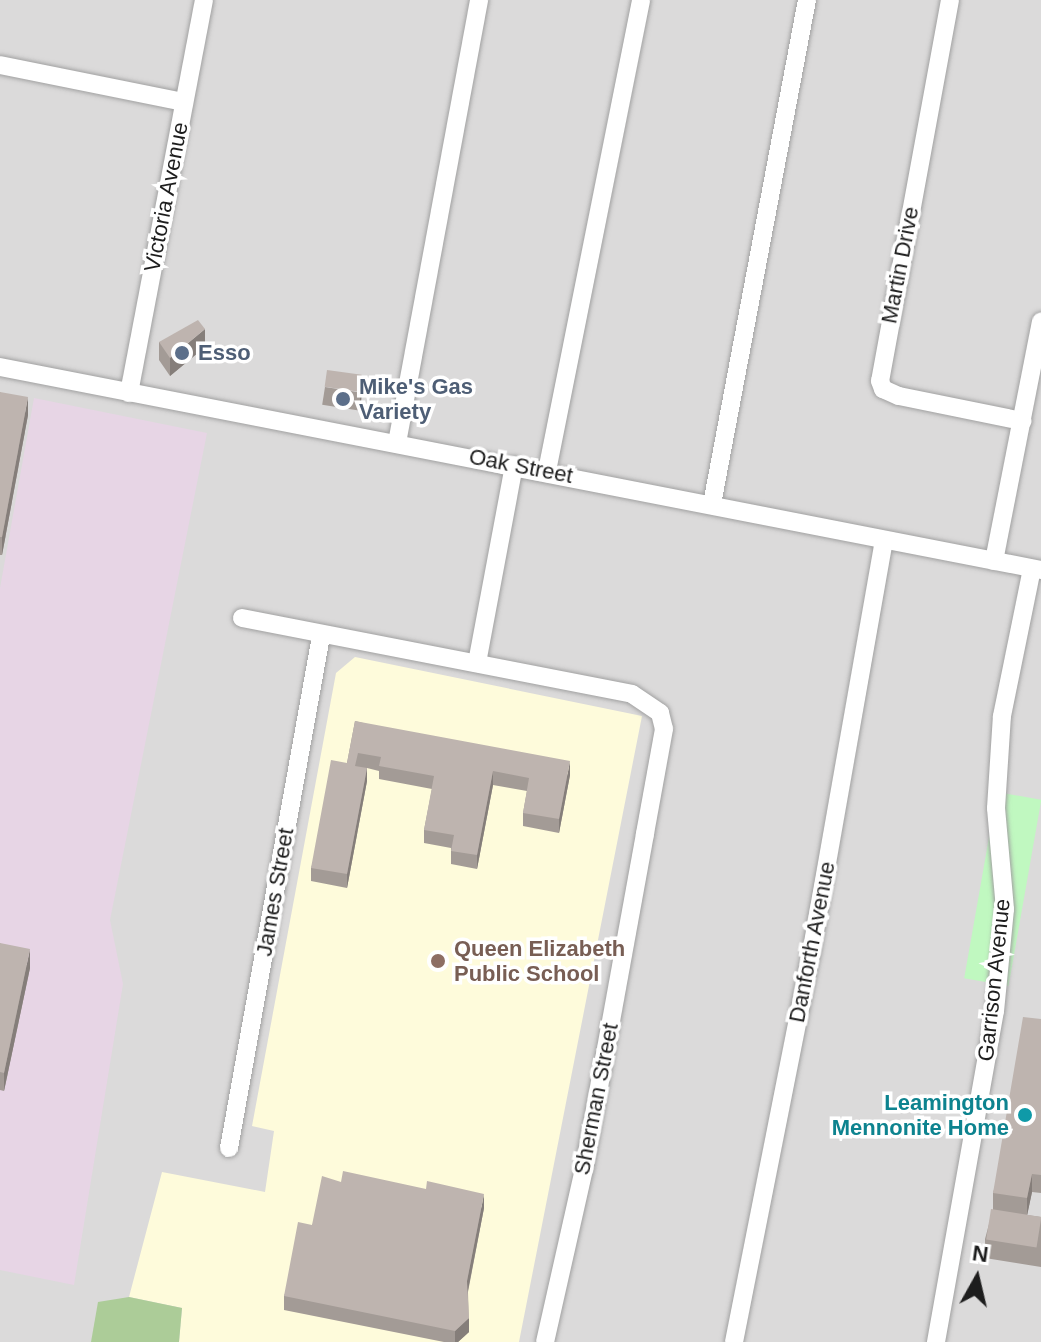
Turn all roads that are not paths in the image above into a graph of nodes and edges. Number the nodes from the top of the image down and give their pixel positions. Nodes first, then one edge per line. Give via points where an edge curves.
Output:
1 (204, 0) edge
2 (479, 0) edge
3 (641, 0) edge
4 (807, 0) edge
5 (950, 0) edge
6 (0, 65) edge
7 (183, 102) junction
8 (1041, 322) edge
9 (1037, 364) edge
10 (0, 367) edge
11 (129, 393) junction
12 (1022, 421) junction
13 (397, 443) junction
14 (514, 465) junction
15 (547, 471) junction
16 (712, 504) junction
17 (884, 541) junction
18 (994, 561) junction
19 (1036, 569) edge
20 (242, 618) dead end
21 (321, 636) junction
22 (477, 663) junction
23 (229, 1148) dead end
24 (545, 1342) edge
25 (734, 1342) edge
26 (936, 1342) edge

1 - 7 street, Victoria Avenue
2 - 13 street
3 - 15 street
4 - 16 street
5 - 12 street, Martin Drive via 880,381 883,389 899,396
6 - 7 street
7 - 11 street, Victoria Avenue
8 - 9 street
9 - 12 street
10 - 11 street, Oak Street
11 - 13 street, Oak Street
12 - 18 street
13 - 14 street, Oak Street
14 - 15 street, Oak Street
14 - 22 street
15 - 16 street, Oak Street
16 - 17 street, Oak Street
17 - 18 street, Oak Street
17 - 25 street, Danforth Avenue via 811,954
18 - 19 street, Oak Street
19 - 26 street, Garrison Avenue via 1002,716 996,808 1005,909 995,1011
20 - 21 street
21 - 22 street
21 - 23 street, James Street
22 - 24 street, Sherman Street via 632,694 660,713 664,729 584,1169

